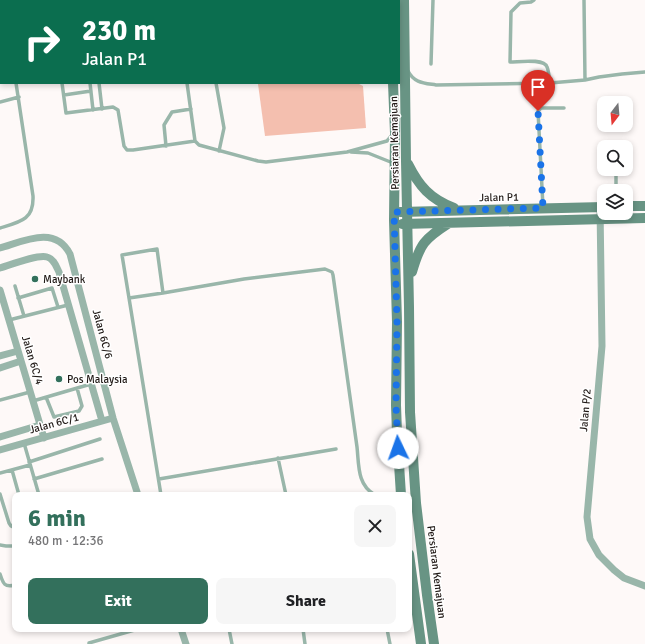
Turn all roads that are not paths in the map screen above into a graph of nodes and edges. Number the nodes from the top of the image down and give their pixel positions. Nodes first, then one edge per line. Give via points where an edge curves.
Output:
1 (404, 0) edge
2 (433, 0) edge
3 (534, 0) edge
4 (584, 0) edge
5 (405, 64) junction
6 (431, 64) dead end
7 (645, 72) edge
8 (585, 80) junction
9 (550, 83) junction
10 (16, 84) edge
11 (62, 84) edge
12 (90, 84) edge
13 (99, 84) edge
14 (187, 84) edge
15 (216, 84) edge
16 (393, 84) edge
17 (91, 91) junction
18 (64, 95) junction
19 (18, 97) junction
20 (0, 102) edge
21 (102, 108) junction
22 (564, 108) dead end
23 (191, 109) junction
24 (93, 110) junction
25 (395, 133) junction
26 (195, 141) junction
27 (166, 146) junction
28 (219, 150) junction
29 (347, 152) junction
30 (406, 161) junction
31 (395, 163) junction
32 (633, 206) edge
33 (645, 206) edge
34 (597, 207) edge
35 (543, 208) junction
36 (458, 210) junction
37 (394, 212) junction
38 (407, 212) junction
39 (633, 218) edge
40 (645, 218) edge
41 (597, 219) edge
42 (601, 220) edge
43 (448, 223) junction
44 (394, 224) junction
45 (408, 224) junction
46 (0, 228) edge
47 (0, 248) edge
48 (0, 268) edge
49 (409, 282) junction
50 (15, 286) dead end
51 (0, 290) edge
52 (163, 293) junction
53 (18, 298) junction
54 (129, 298) junction
55 (68, 304) junction
56 (58, 307) junction
57 (3, 309) edge
58 (24, 316) junction
59 (9, 320) junction
60 (18, 351) junction
61 (0, 356) edge
62 (21, 361) junction
63 (0, 368) edge
64 (91, 384) junction
65 (77, 388) junction
66 (30, 392) junction
67 (46, 397) junction
68 (0, 400) edge
69 (33, 401) junction
70 (114, 418) junction
71 (102, 422) junction
72 (40, 425) junction
73 (0, 437) edge
74 (44, 438) junction
75 (100, 440) dead end
76 (24, 443) junction
77 (336, 449) dead end
78 (0, 450) edge
79 (278, 458) junction
80 (102, 459) dead end
81 (30, 463) junction
82 (12, 470) junction
83 (0, 473) edge
84 (34, 479) junction
85 (158, 479) junction
86 (18, 492) edge
87 (38, 492) edge
88 (137, 492) edge
89 (160, 492) edge
90 (285, 492) edge
91 (370, 492) edge
92 (401, 492) edge
93 (0, 494) edge
94 (12, 526) edge
95 (0, 545) edge
96 (12, 546) edge
97 (0, 574) edge
98 (412, 576) edge
99 (12, 586) edge
100 (645, 586) edge
101 (127, 632) edge
102 (182, 632) edge
103 (230, 632) edge
104 (303, 632) edge
105 (388, 632) edge
106 (89, 644) edge
107 (186, 644) edge
108 (232, 644) edge
109 (305, 644) edge
110 (390, 644) edge
111 (421, 644) edge
112 (434, 644) edge

1 - 5 main road, Persiaran Kemajuan
2 - 6 lane
3 - 9 lane via 520,3 510,12 510,62 543,62 548,67
4 - 8 lane
5 - 9 lane via 410,76 418,82 436,85
5 - 30 main road, Persiaran Kemajuan
7 - 8 lane
8 - 9 lane
10 - 19 lane
11 - 18 lane
12 - 17 lane
13 - 21 lane
14 - 23 lane
15 - 28 lane via 224,128
16 - 25 main road, Persiaran Kemajuan
17 - 18 lane
17 - 24 lane
18 - 24 lane via 66,113
19 - 20 lane
19 - 46 lane via 33,204 26,218
21 - 24 lane
21 - 27 lane via 113,107 118,110 124,146 127,150
22 - 35 lane via 541,108 538,111
23 - 26 lane
23 - 27 lane via 172,112 164,126
25 - 29 lane via 387,140
25 - 31 main road, Persiaran Kemajuan
26 - 27 lane
26 - 28 lane via 199,145
28 - 29 lane via 266,162
29 - 31 lane via 368,153
30 - 36 main road via 423,189 437,200
30 - 38 main road, Persiaran Kemajuan
31 - 37 main road, Persiaran Kemajuan
32 - 33 main road
34 - 35 main road, Jalan P1
35 - 36 main road, Jalan P1
36 - 38 main road, Jalan P1
37 - 38 main road, Jalan P1
37 - 44 main road, Persiaran Kemajuan
38 - 45 main road, Persiaran Kemajuan
39 - 40 main road
41 - 43 main road
42 - 100 street, Jalan P/2 via 602,346 587,518 590,538 599,555 624,578
43 - 45 main road
43 - 49 main road via 423,244
44 - 45 main road
44 - 92 main road, Persiaran Kemajuan via 396,405
45 - 49 main road, Persiaran Kemajuan
47 - 70 street, Jalan 6C/6 via 42,237 52,238 66,247
48 - 55 street via 38,257 47,257 54,261 59,272
49 - 112 main road, Persiaran Kemajuan via 410,412 416,503
50 - 53 lane
51 - 57 street, Jalan 6C/4
52 - 54 lane
52 - 54 lane via 157,249 122,255
52 - 91 lane via 244,279 325,269 332,272 360,472 362,482
53 - 56 lane via 52,288
53 - 58 lane
54 - 85 lane
55 - 56 lane
55 - 64 street
56 - 58 lane
57 - 59 street, Jalan 6C/4
58 - 59 lane
59 - 60 street, Jalan 6C/4
60 - 61 street
60 - 62 street, Jalan 6C/4
62 - 63 street
62 - 66 street, Jalan 6C/4
64 - 65 lane
64 - 71 street
65 - 67 lane
65 - 67 lane via 82,406 79,410 54,417
66 - 68 lane
66 - 69 street, Jalan 6C/4
67 - 69 lane
69 - 72 street, Jalan 6C/4
70 - 71 street, Jalan 6C/1
70 - 88 street, Jalan 6C/6
71 - 74 street, Jalan 6C/1
72 - 73 street
72 - 74 street, Jalan 6C/4
74 - 76 street, Jalan 6C/1
75 - 81 lane
76 - 78 street, Jalan 6C/1
76 - 81 lane
77 - 79 lane
79 - 85 lane
79 - 90 lane
80 - 84 lane
81 - 82 lane
81 - 84 lane
82 - 83 lane
82 - 86 lane
84 - 87 lane
85 - 89 lane
93 - 94 lane
95 - 96 lane
97 - 99 lane via 6,586
98 - 111 main road
101 - 106 lane
102 - 107 street
103 - 108 lane
104 - 109 lane
105 - 110 lane

